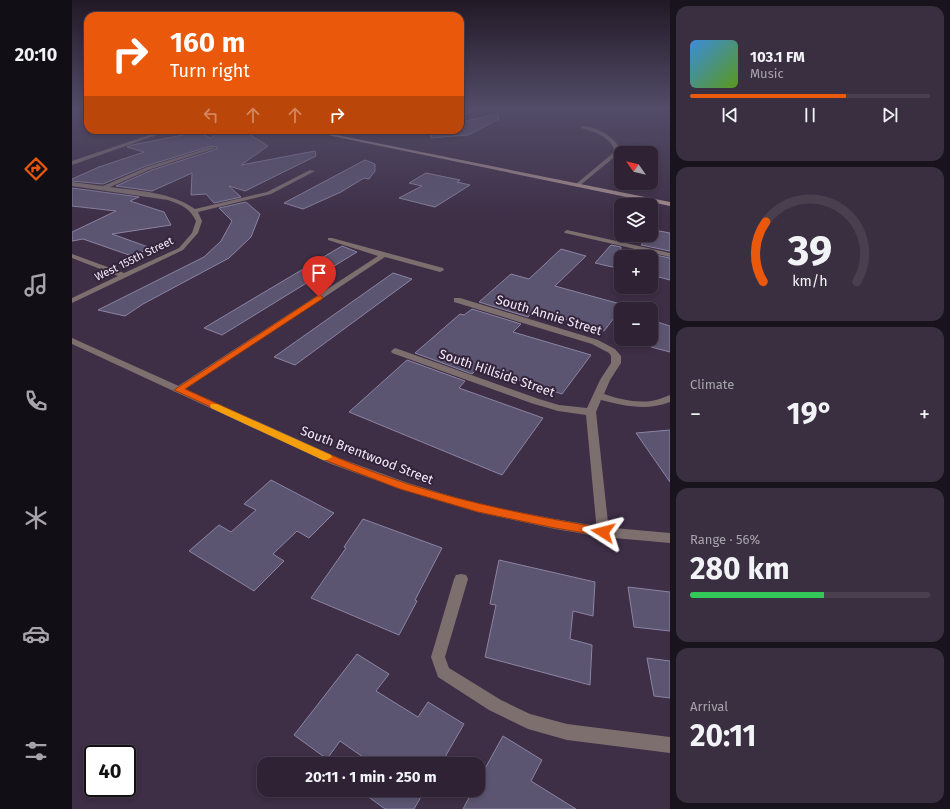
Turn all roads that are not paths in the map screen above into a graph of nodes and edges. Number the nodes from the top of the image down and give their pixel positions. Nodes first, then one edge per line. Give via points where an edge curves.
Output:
1 (123, 146) edge
2 (382, 146) edge
3 (616, 146) edge
4 (213, 148) dead end
5 (72, 162) edge
6 (312, 171) dead end
7 (72, 184) edge
8 (578, 186) junction
9 (104, 188) junction
10 (670, 204) edge
11 (194, 211) junction
12 (567, 232) dead end
13 (330, 240) dead end
14 (384, 255) junction
15 (670, 255) edge
16 (72, 256) edge
17 (440, 270) dead end
18 (124, 276) junction
19 (457, 300) dead end
20 (72, 301) edge
21 (72, 341) edge
22 (395, 351) dead end
23 (178, 390) junction
24 (598, 396) junction
25 (670, 398) edge
26 (591, 412) junction
27 (603, 532) junction
28 (670, 538) edge
29 (461, 579) dead end
30 (670, 745) edge

1 - 5 street
2 - 8 main road
3 - 8 street via 615,154
4 - 9 street via 148,168
6 - 11 street via 269,193
7 - 9 street
8 - 10 main road
9 - 11 street via 171,199
11 - 18 street, West 155th Street via 199,222 198,228 188,242 170,255
12 - 15 street
13 - 14 street
14 - 17 street
14 - 23 street
16 - 18 street
18 - 20 street, West 155th Street
19 - 24 street, South Annie Street via 594,342 612,351 616,356 616,363
21 - 23 street, South Brentwood Street
22 - 26 street, South Hillside Street via 535,401 558,408
23 - 27 street, South Brentwood Street via 335,461 404,486 478,508
24 - 25 street via 627,404 649,404
24 - 26 street, South Annie Street
26 - 27 street, South Annie Street
27 - 28 street, South Brentwood Street
29 - 30 street via 438,657 443,672 495,705 528,721 567,732

